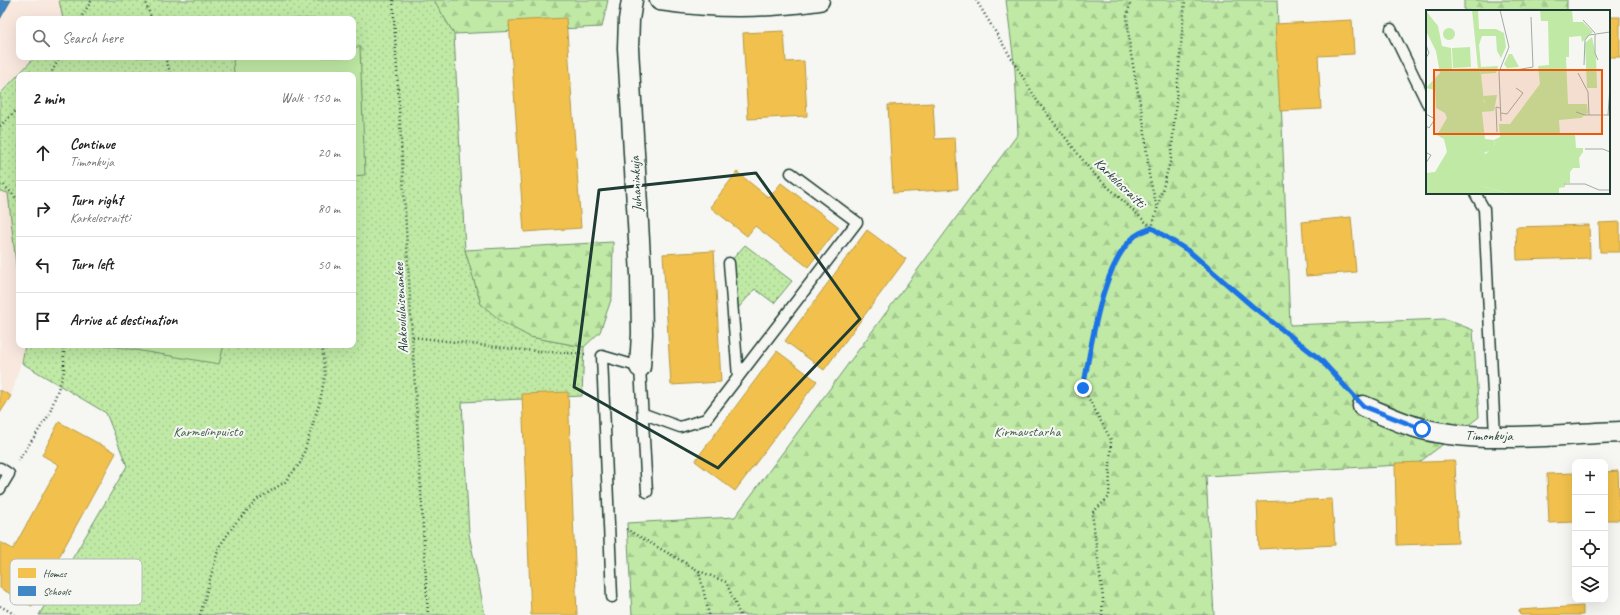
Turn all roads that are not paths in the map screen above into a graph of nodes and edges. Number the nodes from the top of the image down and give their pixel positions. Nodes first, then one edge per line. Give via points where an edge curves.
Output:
1 (632, 0) edge
2 (660, 0) edge
3 (818, 0) edge
4 (1391, 29) dead end
5 (1426, 101) edge
6 (791, 173) dead end
7 (1476, 194) edge
8 (730, 263) dead end
9 (640, 367) junction
10 (738, 377) junction
11 (1363, 406) road end
12 (644, 414) junction
13 (1620, 432) edge
14 (1495, 436) junction
15 (0, 468) edge
16 (0, 489) edge
17 (647, 492) dead end
18 (612, 597) dead end

1 - 9 street, Juhaninkuja via 628,48 641,275
2 - 3 street via 722,7 775,6
4 - 5 lane
6 - 10 lane via 857,222
7 - 14 lane via 1484,209
8 - 10 lane
9 - 12 lane
9 - 18 lane via 602,356
10 - 12 lane via 706,419 680,426
11 - 14 street, Timonkuja via 1422,429 1457,435
12 - 17 lane
13 - 14 street, Timonkuja
15 - 16 lane via 9,474

